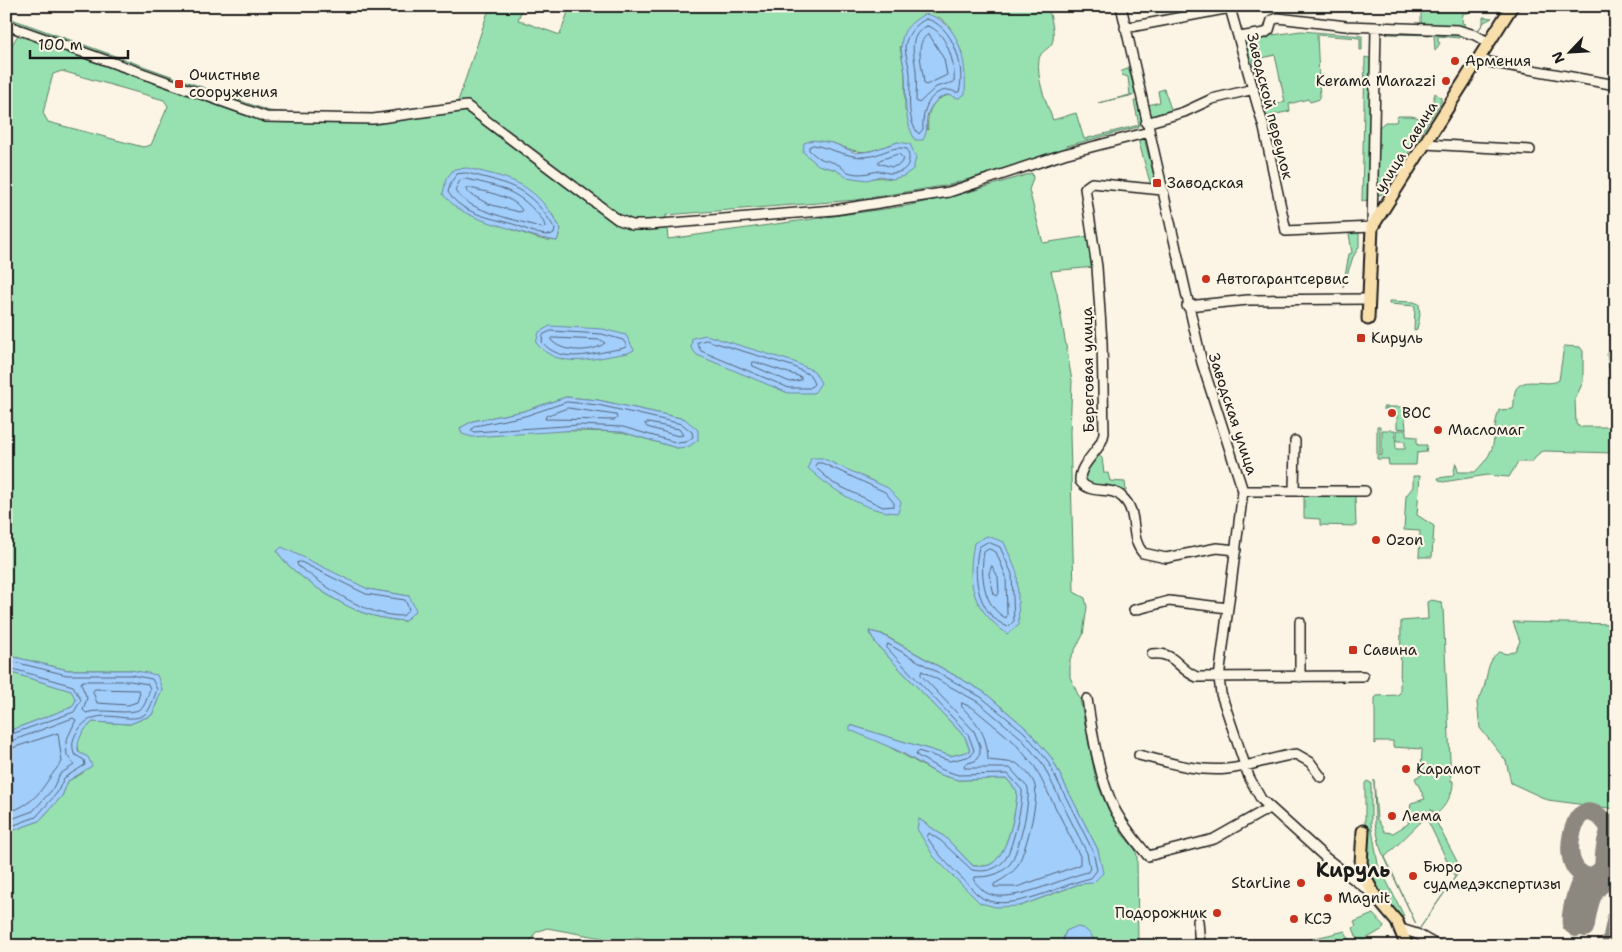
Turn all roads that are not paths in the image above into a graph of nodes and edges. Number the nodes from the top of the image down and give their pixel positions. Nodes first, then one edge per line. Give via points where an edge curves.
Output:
1 (1121, 6) edge
2 (1512, 6) edge
3 (6, 25) edge
4 (1125, 28) junction
5 (1376, 28) junction
6 (1239, 37) junction
7 (1489, 43) junction
8 (1478, 60) junction
9 (1616, 85) edge
10 (1254, 89) junction
11 (1148, 128) junction
12 (1425, 144) junction
13 (1530, 150) dead end
14 (1162, 190) junction
15 (1372, 227) junction
16 (1369, 299) junction
17 (1187, 306) junction
18 (1368, 319) dead end
19 (1295, 441) dead end
20 (1366, 490) dead end
21 (1243, 491) junction
22 (1294, 491) junction
23 (1236, 550) junction
24 (1228, 608) junction
25 (1134, 610) dead end
26 (1300, 622) dead end
27 (1152, 654) dead end
28 (1363, 676) dead end
29 (1300, 677) junction
30 (1219, 678) junction
31 (1087, 699) dead end
32 (1139, 754) dead end
33 (1245, 765) junction
34 (1321, 777) dead end
35 (1269, 808) junction
36 (1363, 831) dead end
37 (1375, 896) junction
38 (1198, 921) dead end
39 (1401, 930) junction
40 (1200, 946) edge
41 (1407, 946) edge
42 (1438, 946) edge

1 - 4 street, Заводская улица
2 - 7 main road, улица Савина
3 - 11 street via 266,117 373,119 467,106 617,219 632,224 834,210 949,192
4 - 6 street, Заводской переулок via 1230,8
4 - 11 street, Заводская улица
5 - 6 street via 1278,18 1272,20 1265,33
5 - 7 street via 1458,30
5 - 15 street, улица Савина
6 - 10 street, Заводской переулок
7 - 8 main road, улица Савина
8 - 9 street
8 - 12 main road, улица Савина
10 - 11 street via 1212,99
10 - 15 street, Заводской переулок via 1286,231
11 - 14 street, Заводская улица
12 - 13 street
12 - 15 main road, улица Савина
14 - 17 street, Заводская улица
14 - 23 street, Береговая улица via 1092,183 1085,188 1097,267 1104,433 1102,442 1081,471 1080,481 1090,490 1119,494 1124,499 1134,516 1133,532 1143,553 1166,558 1217,548
15 - 16 main road, улица Савина
16 - 17 street via 1248,300
16 - 18 main road, улица Савина
17 - 21 street, Заводская улица
19 - 22 street
20 - 22 street
21 - 22 street
21 - 23 street, Заводская улица
23 - 24 street, Заводская улица
24 - 25 street via 1169,601
24 - 30 street, Заводская улица
26 - 29 street
27 - 30 street via 1166,654 1198,677
28 - 29 street
29 - 30 street
30 - 33 street, Заводская улица via 1221,694
31 - 35 street via 1103,780 1128,832 1148,856 1214,839
32 - 33 street via 1212,770
33 - 34 street via 1296,754 1310,762
33 - 35 street, Заводская улица via 1254,789
35 - 37 street, Заводская улица
36 - 37 main road via 1362,870
37 - 39 main road
38 - 40 street
39 - 41 main road
39 - 42 street via 1417,934

